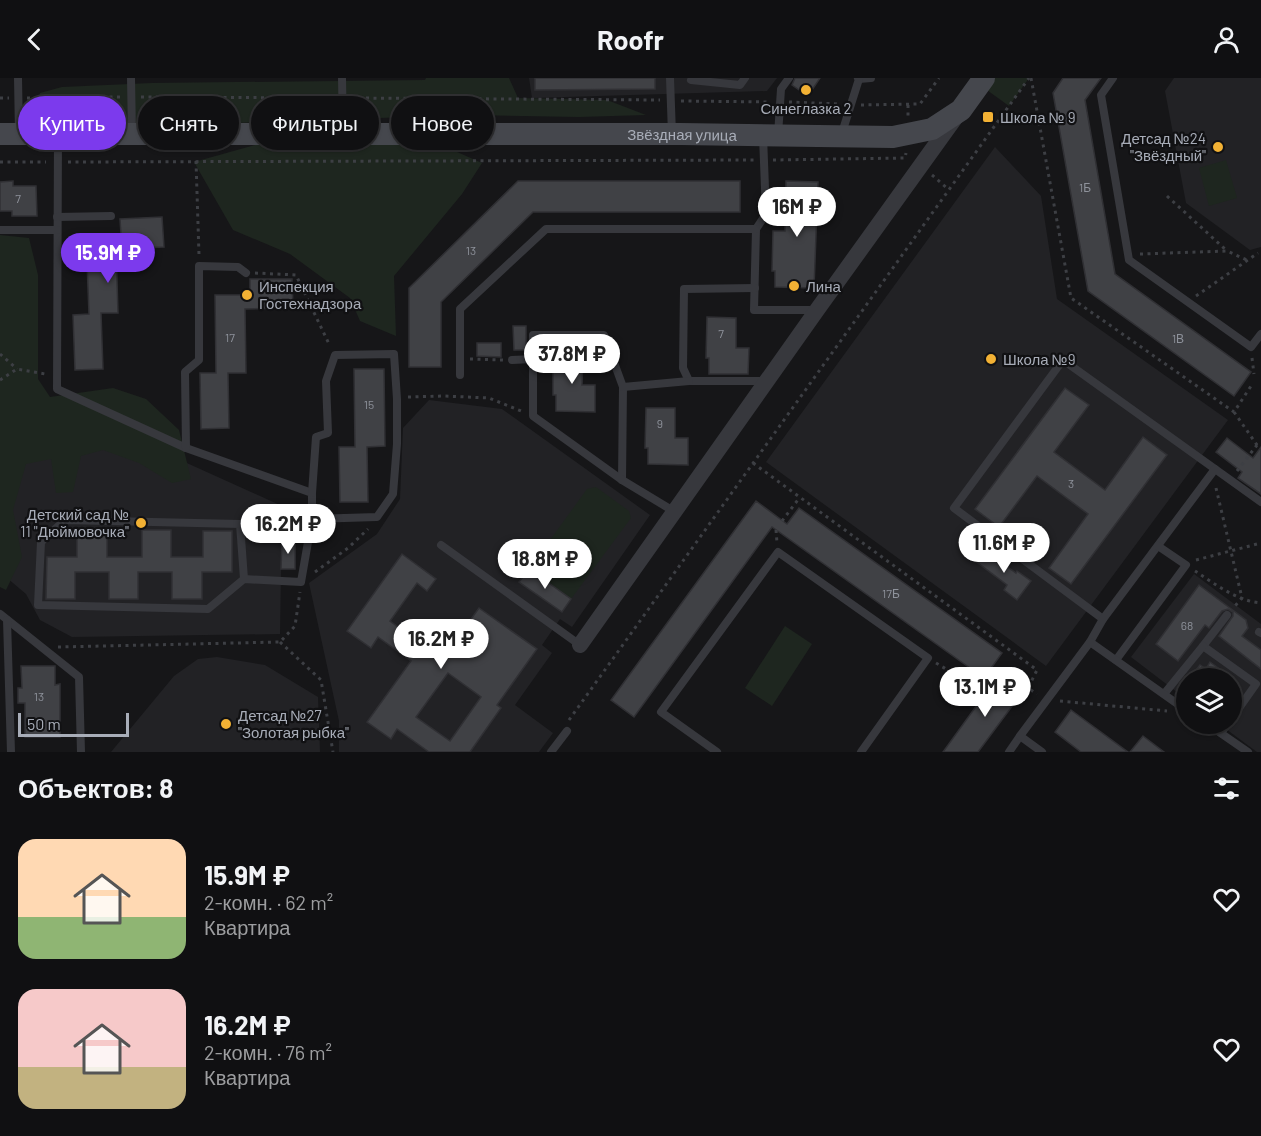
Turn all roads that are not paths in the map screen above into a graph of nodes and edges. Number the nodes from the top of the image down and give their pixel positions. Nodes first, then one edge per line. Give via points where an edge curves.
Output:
1 (18, 78) edge
2 (131, 78) edge
3 (342, 78) edge
4 (670, 78) edge
5 (692, 78) edge
6 (745, 78) edge
7 (789, 78) edge
8 (871, 78) edge
9 (984, 78) edge
10 (1113, 78) edge
11 (859, 79) edge
12 (342, 96) edge
13 (961, 110) junction
14 (9, 134) edge
15 (126, 134) edge
16 (132, 134) junction
17 (251, 134) edge
18 (379, 134) edge
19 (672, 134) junction
20 (770, 135) junction
21 (841, 136) junction
22 (57, 150) edge
23 (111, 216) dead end
24 (57, 217) junction
25 (756, 229) junction
26 (0, 230) edge
27 (57, 230) junction
28 (246, 273) road end
29 (754, 288) junction
30 (817, 310) junction
31 (1261, 334) edge
32 (533, 359) junction
33 (512, 360) road end
34 (460, 375) dead end
35 (689, 381) junction
36 (768, 381) junction
37 (623, 387) junction
38 (186, 448) junction
39 (1214, 470) junction
40 (622, 480) junction
41 (312, 493) junction
42 (1261, 502) edge
43 (675, 512) junction
44 (312, 519) junction
45 (441, 545) dead end
46 (1158, 546) junction
47 (244, 579) junction
48 (0, 614) edge
49 (1227, 615) road end
50 (1103, 618) junction
51 (7, 620) junction
52 (1090, 642) junction
53 (580, 645) joint
54 (1203, 646) junction
55 (1116, 660) junction
56 (1234, 668) edge
57 (1242, 674) edge
58 (1164, 694) junction
59 (1176, 703) edge
60 (1242, 704) edge
61 (567, 731) road end
62 (1222, 734) edge
63 (1020, 736) junction
64 (11, 752) edge
65 (81, 752) edge
66 (551, 752) edge
67 (717, 752) edge
68 (861, 752) edge
69 (1009, 752) edge
70 (1042, 752) edge
71 (1248, 752) edge

1 - 14 lane via 18,98
2 - 16 lane
3 - 12 lane
4 - 19 lane
5 - 6 lane via 740,86
7 - 20 lane via 781,89
8 - 11 lane
9 - 13 street, Звёздная улица
10 - 31 lane via 1101,95 1129,260 1251,347
11 - 21 lane
13 - 21 street, Звёздная улица via 932,129 909,134
13 - 30 street, Звёздная улица
15 - 16 street, Звёздная улица
16 - 17 street, Звёздная улица
18 - 19 street, Звёздная улица
19 - 20 street, Звёздная улица
20 - 21 street, Звёздная улица
20 - 25 lane via 764,160 766,214
22 - 24 lane
23 - 24 lane
24 - 27 lane
25 - 29 lane
25 - 34 lane via 546,229 460,309
26 - 27 lane
27 - 38 lane via 57,389
28 - 38 lane via 238,267 199,266 200,360 185,372
29 - 30 lane via 754,310
29 - 35 lane via 684,289 683,368
30 - 36 street, Звёздная улица
32 - 33 lane
32 - 37 lane via 533,335 604,335
32 - 40 lane via 533,416
35 - 36 lane
35 - 37 lane
36 - 43 street, Звёздная улица
37 - 40 lane
38 - 41 lane
39 - 42 lane
39 - 46 lane
39 - 50 lane via 1063,360 954,508
40 - 43 lane
41 - 44 lane
41 - 44 lane via 316,437 328,433 326,381 335,355 393,354 397,399 393,494 377,517
43 - 53 street, Звёздная улица
44 - 47 lane via 301,582
45 - 53 lane
46 - 50 lane
46 - 55 lane via 1185,564
47 - 47 lane via 208,609 38,605 41,542 65,520 240,524
48 - 51 lane
49 - 54 lane
50 - 52 lane
51 - 64 lane
51 - 65 lane via 79,677
52 - 55 lane
52 - 63 lane
54 - 56 lane
54 - 58 lane
55 - 58 lane
57 - 60 lane via 1256,684
58 - 59 lane
61 - 66 lane
62 - 71 lane
63 - 69 lane
63 - 70 lane
67 - 68 lane via 661,712 778,552 928,658

